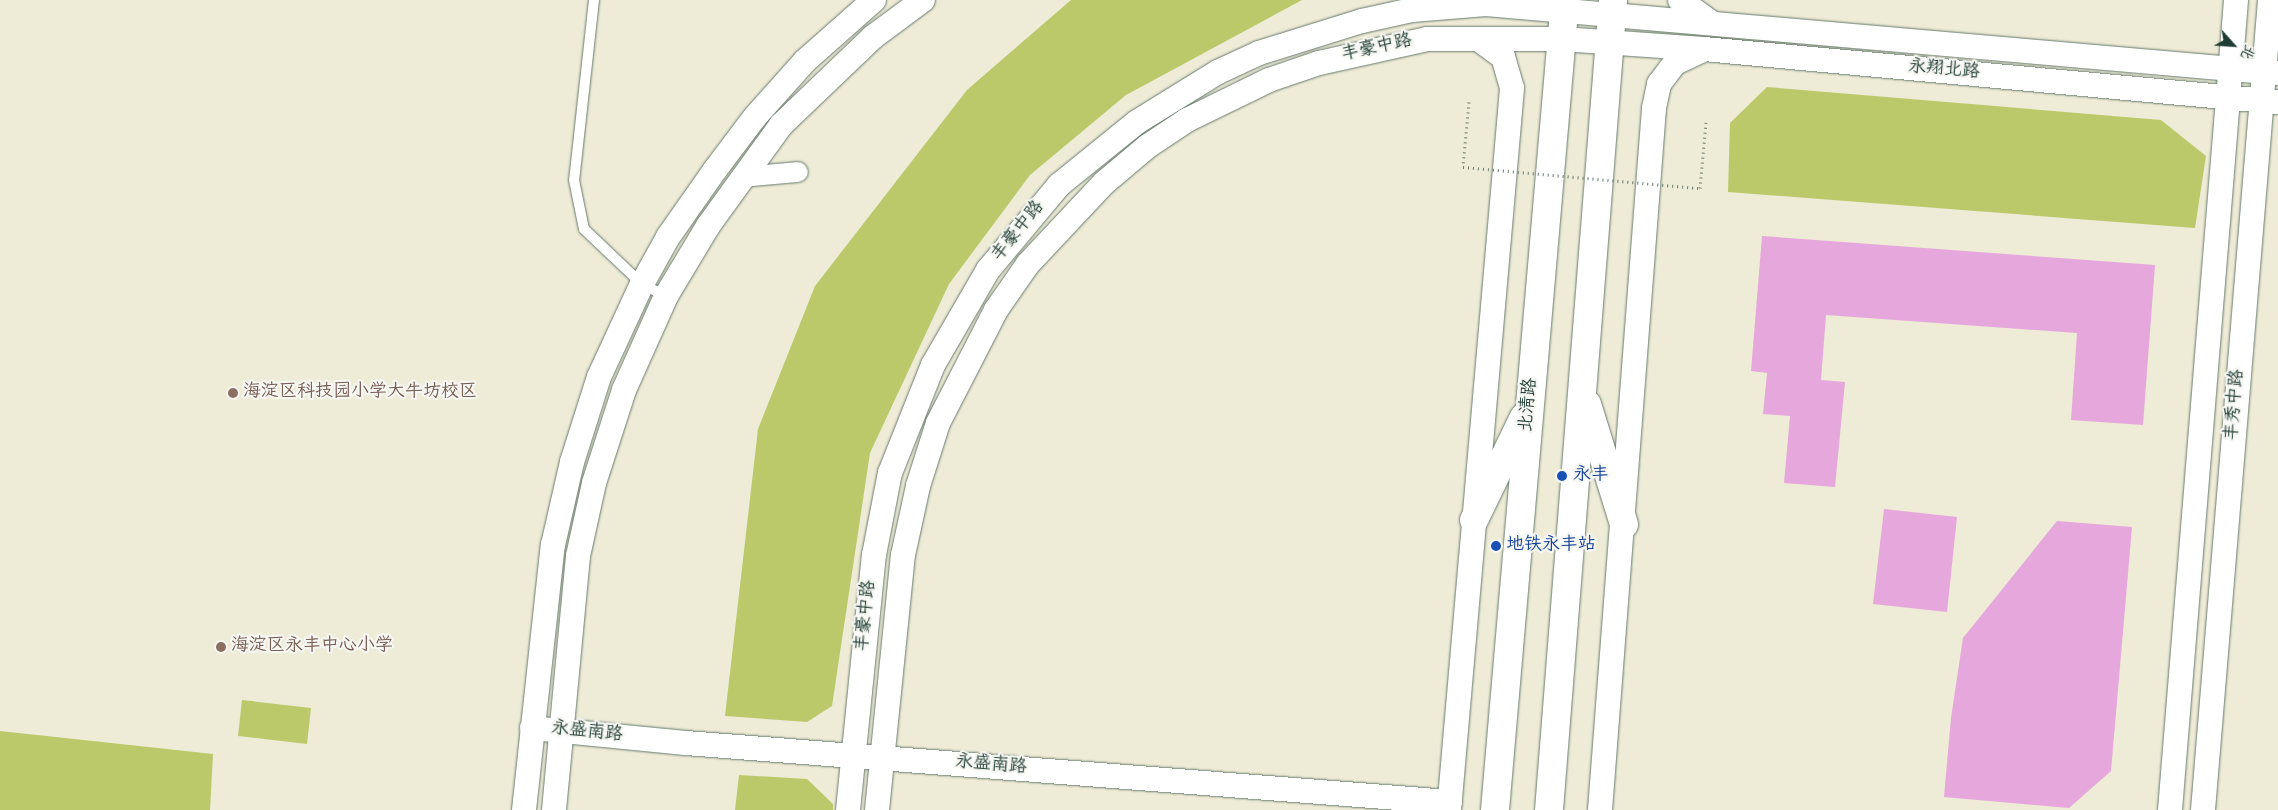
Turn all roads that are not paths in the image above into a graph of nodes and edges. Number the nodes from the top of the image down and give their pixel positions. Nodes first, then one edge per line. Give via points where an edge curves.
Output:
1 (594, 0) edge
2 (874, 0) edge
3 (923, 0) edge
4 (1680, 0) edge
5 (2236, 0) edge
6 (2270, 0) edge
7 (1488, 2) edge
8 (1564, 5) edge
9 (1612, 7) edge
10 (1710, 22) junction
11 (1562, 39) junction
12 (1480, 40) junction
13 (1609, 43) junction
14 (1704, 49) junction
15 (2229, 69) junction
16 (2271, 73) edge
17 (2227, 97) junction
18 (2270, 101) edge
19 (798, 172) dead end
20 (742, 177) junction
21 (642, 284) junction
22 (666, 296) junction
23 (1582, 388) junction
24 (1531, 402) junction
25 (1474, 520) junction
26 (1624, 524) junction
27 (532, 728) junction
28 (561, 730) junction
29 (853, 755) junction
30 (881, 757) junction
31 (1450, 806) edge
32 (524, 810) edge
33 (554, 810) edge
34 (848, 810) edge
35 (877, 810) edge
36 (1495, 810) edge
37 (1549, 810) edge
38 (1600, 810) edge
39 (2170, 810) edge
40 (2203, 810) edge

1 - 21 lane via 574,180 584,229
2 - 21 street via 805,62 755,117 668,237
3 - 20 street via 873,37 780,125
4 - 10 street
5 - 15 street, 丰秀中路
6 - 16 street, 丰秀中路
7 - 8 street, 丰豪中路
7 - 29 street, 丰豪中路 via 1412,10 1362,21 1267,50 1218,72 1174,97 1098,150 1024,223 958,317 910,416 890,473 874,555
8 - 9 street, 丰豪中路
8 - 11 main road, 北清路
9 - 10 street, 永翔北路
9 - 13 main road
10 - 15 street, 永翔北路
11 - 12 street, 丰豪中路
11 - 13 street, 丰豪中路
11 - 24 main road, 北清路
12 - 25 street via 1503,57 1512,88
12 - 30 street, 丰豪中路 via 1427,39 1377,48 1320,62 1226,100 1187,120 1148,146 1104,183 1028,264 996,310 964,369 938,423 918,486 903,555
13 - 14 street, 永翔北路
13 - 23 main road
14 - 17 street, 永翔北路
14 - 26 street via 1675,63 1659,84 1654,108
15 - 16 street, 永翔北路
15 - 17 street, 丰秀中路
16 - 18 street, 丰秀中路
17 - 18 street, 永翔北路
17 - 39 street, 丰秀中路
18 - 40 street, 丰秀中路
19 - 20 street
20 - 22 street
21 - 22 lane
21 - 27 street via 599,378 572,462 553,545
22 - 28 street via 624,390 594,483 578,556
23 - 26 main road
23 - 37 main road
24 - 25 main road
24 - 36 main road, 北清路
25 - 31 street
26 - 38 street
27 - 28 street, 永盛南路
27 - 32 street
28 - 29 street, 永盛南路
28 - 33 street
29 - 30 street, 永盛南路
29 - 34 street, 丰豪中路
30 - 31 street, 永盛南路
30 - 35 street, 丰豪中路

